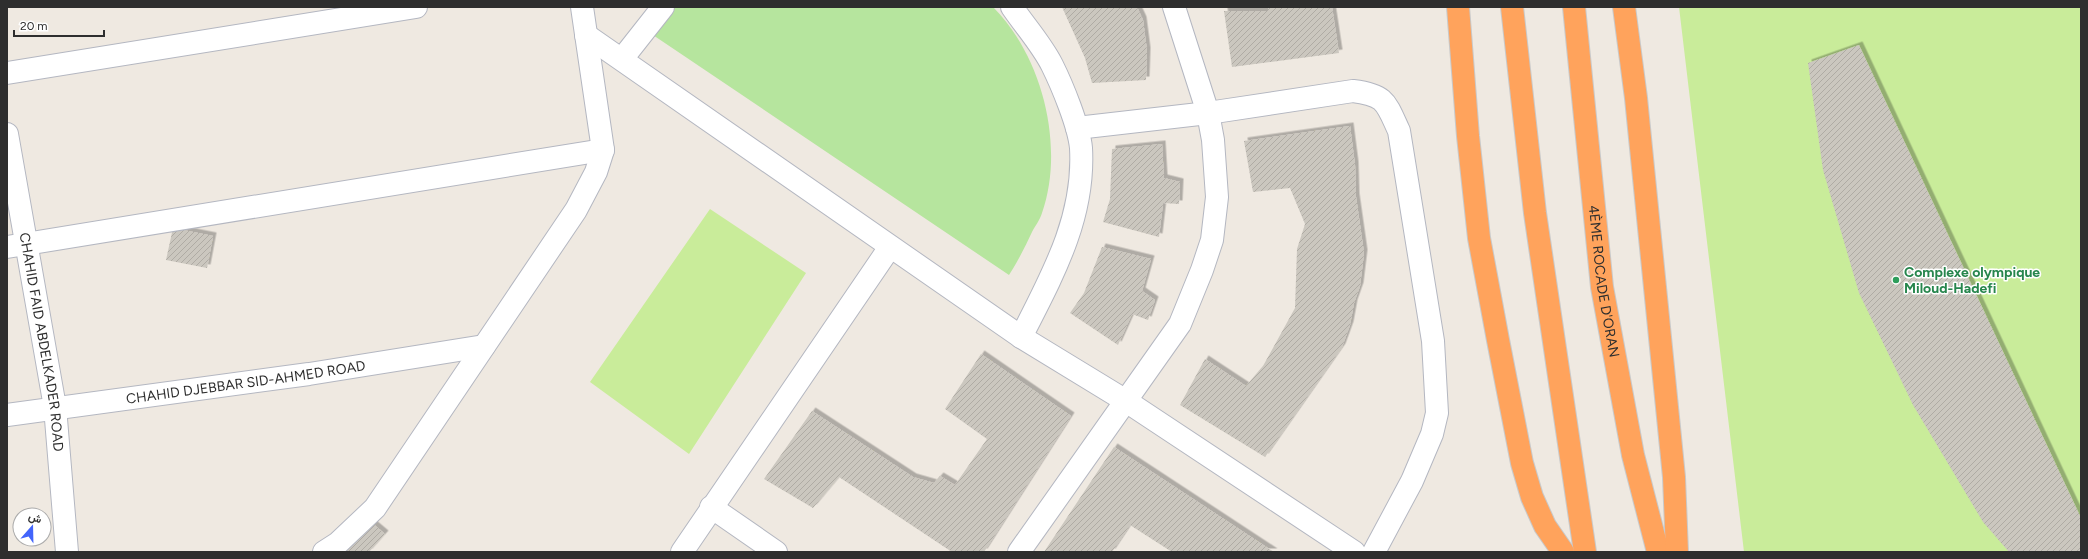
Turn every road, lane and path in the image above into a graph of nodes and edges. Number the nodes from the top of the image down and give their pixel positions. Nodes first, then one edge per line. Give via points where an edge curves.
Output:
1 (416, 7) edge
2 (582, 7) edge
3 (663, 7) edge
4 (1012, 7) edge
5 (1174, 7) edge
6 (1458, 7) edge
7 (1512, 7) edge
8 (1574, 7) edge
9 (1624, 7) edge
10 (586, 35) junction
11 (622, 59) junction
12 (7, 73) edge
13 (1208, 113) junction
14 (1077, 128) junction
15 (7, 134) edge
16 (603, 150) junction
17 (17, 246) edge
18 (890, 247) junction
19 (1021, 337) junction
20 (484, 346) junction
21 (1126, 401) junction
22 (55, 407) junction
23 (7, 415) edge
24 (711, 508) junction
25 (67, 552) edge
26 (324, 552) edge
27 (682, 552) edge
28 (776, 552) edge
29 (1019, 552) edge
30 (1354, 552) edge
31 (1374, 552) edge
32 (1563, 552) edge
33 (1585, 552) edge
34 (1658, 552) edge
35 (1677, 552) edge

1 - 12 street
2 - 10 street
3 - 11 street
4 - 14 street via 1051,64
5 - 13 street
6 - 32 highway via 1479,238 1498,340 1522,462 1532,497 1545,526
7 - 33 highway via 1535,213
8 - 34 highway, 4ÈME ROCADE D'ORAN via 1602,287 1633,455
9 - 35 highway via 1636,98 1674,477
10 - 11 street
10 - 16 street
11 - 18 street
13 - 14 street
13 - 21 street via 1213,140 1216,197 1212,240 1180,324
13 - 31 street via 1353,91 1368,93 1384,100 1399,131 1434,341 1437,413 1432,434 1412,481
14 - 19 street via 1081,148 1078,202 1057,266
15 - 17 street, CHAHID FAID ABDELKADER ROAD
16 - 17 street
16 - 20 street via 596,172 576,210
17 - 22 street, CHAHID FAID ABDELKADER ROAD
18 - 19 street
18 - 24 street
19 - 21 street
20 - 22 street, CHAHID DJEBBAR SID-AHMED ROAD via 309,374
20 - 26 street via 375,508 344,538
21 - 29 street
21 - 30 street
22 - 23 street, CHAHID DJEBBAR SID-AHMED ROAD
22 - 25 street, CHAHID FAID ABDELKADER ROAD
24 - 27 street
24 - 28 street

